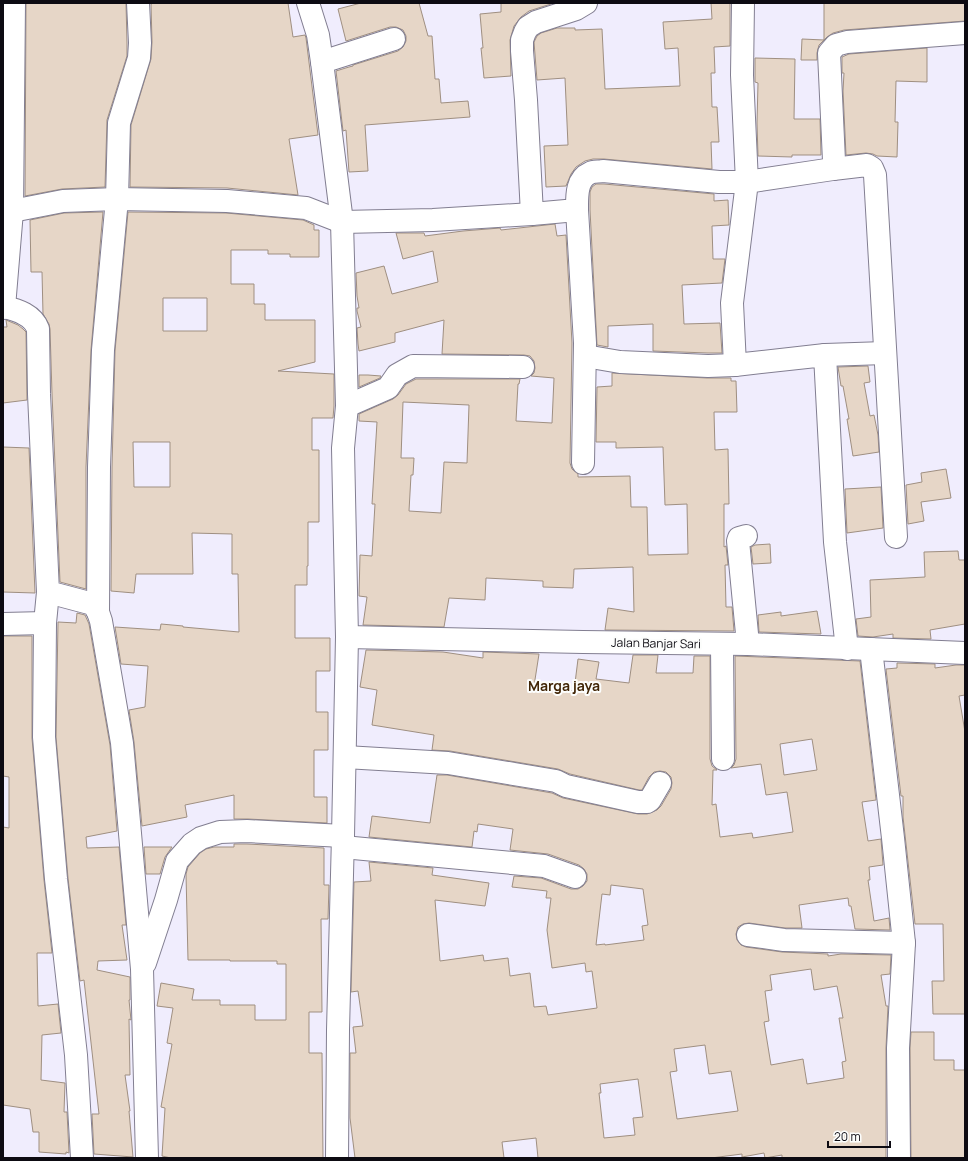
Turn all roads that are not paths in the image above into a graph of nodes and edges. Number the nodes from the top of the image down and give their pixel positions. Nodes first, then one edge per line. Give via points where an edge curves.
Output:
1 (14, 3) edge
2 (138, 3) edge
3 (308, 3) edge
4 (586, 3) edge
5 (743, 3) edge
6 (965, 33) edge
7 (394, 40) dead end
8 (322, 62) junction
9 (834, 168) junction
10 (747, 182) junction
11 (117, 199) junction
12 (12, 210) junction
13 (577, 210) junction
14 (532, 214) junction
15 (342, 222) junction
16 (4, 308) edge
17 (885, 353) junction
18 (825, 355) junction
19 (585, 356) junction
20 (735, 365) junction
21 (523, 367) dead end
22 (347, 406) junction
23 (583, 463) dead end
24 (746, 536) dead end
25 (896, 536) dead end
26 (48, 592) junction
27 (98, 612) junction
28 (45, 623) junction
29 (3, 624) edge
30 (347, 637) junction
31 (748, 644) junction
32 (722, 645) junction
33 (847, 649) junction
34 (871, 649) junction
35 (965, 653) edge
36 (345, 757) junction
37 (723, 759) dead end
38 (660, 783) dead end
39 (343, 841) junction
40 (575, 876) dead end
41 (748, 935) dead end
42 (904, 943) junction
43 (142, 969) junction
44 (82, 1158) edge
45 (147, 1158) edge
46 (337, 1158) edge
47 (899, 1158) edge

1 - 12 street
2 - 11 street via 139,58 119,123
3 - 8 street via 318,35
4 - 14 street via 576,9 536,22 528,27 522,40
5 - 10 street via 742,76
6 - 9 street via 836,45 829,53
7 - 8 street
8 - 15 street
9 - 10 street
9 - 17 street via 867,165 872,168 875,175
10 - 13 street via 590,172 582,179 577,192
10 - 20 street via 732,303
11 - 12 street via 63,201
11 - 15 street via 227,201 306,208
11 - 27 street via 103,350
12 - 16 street
13 - 14 street
13 - 19 street
14 - 15 street
15 - 22 street
16 - 26 street via 24,313 36,323 38,329
17 - 18 street
17 - 25 street
18 - 20 street
18 - 33 street via 835,542
19 - 20 street via 620,362
19 - 23 street
21 - 22 street via 414,366 397,375 388,388
22 - 30 street via 343,448
24 - 31 street via 738,541
26 - 27 street via 93,604
26 - 28 street
27 - 43 street via 106,644 122,743
28 - 29 street
28 - 44 street via 44,737 56,879 76,1055
30 - 32 street, Jalan Banjar Sari
30 - 36 street
31 - 32 street, Jalan Banjar Sari
31 - 33 street, Jalan Banjar Sari
32 - 37 street
33 - 34 street, Jalan Banjar Sari
34 - 35 street, Jalan Banjar Sari
34 - 42 street
36 - 38 street via 448,762 556,781 566,786 638,802 650,800
36 - 39 street
39 - 40 street via 544,866
39 - 43 street via 246,831 220,832 201,838 192,844 178,861
39 - 46 street
41 - 42 street via 784,940
42 - 47 street via 898,1048
43 - 45 street

